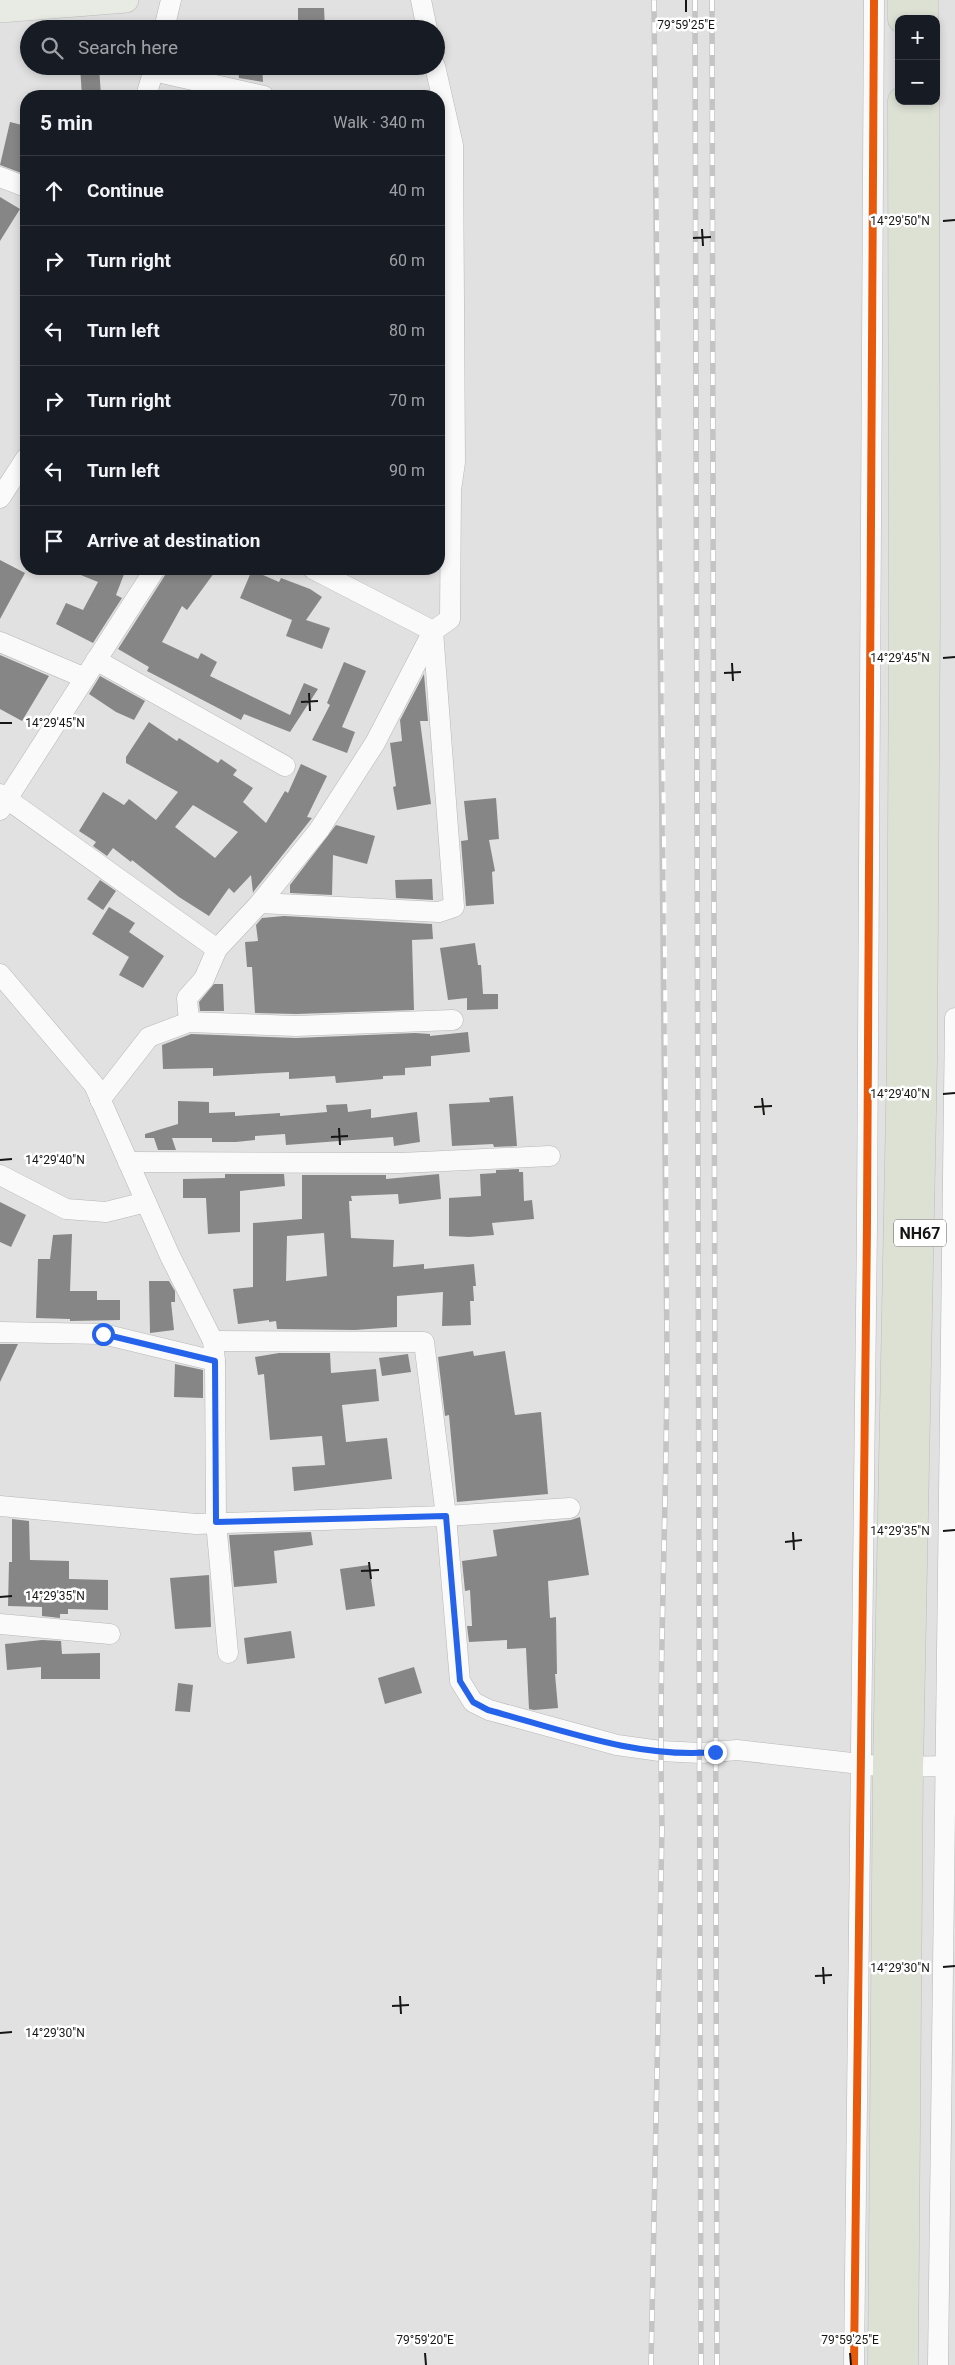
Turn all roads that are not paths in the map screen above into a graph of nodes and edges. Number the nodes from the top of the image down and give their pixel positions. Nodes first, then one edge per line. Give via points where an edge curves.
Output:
1 (126, 0) edge
2 (172, 0) edge
3 (421, 0) edge
4 (874, 0) edge
5 (902, 0) edge
6 (924, 0) edge
7 (0, 10) edge
8 (902, 15) edge
9 (924, 15) edge
10 (166, 20) edge
11 (425, 20) edge
12 (152, 75) edge
13 (178, 75) edge
14 (436, 75) edge
15 (148, 90) edge
16 (240, 90) edge
17 (439, 90) edge
18 (902, 105) edge
19 (925, 105) edge
20 (445, 127) edge
21 (0, 177) edge
22 (20, 184) edge
23 (20, 467) edge
24 (0, 498) edge
25 (151, 575) edge
26 (325, 575) edge
27 (433, 631) junction
28 (0, 642) edge
29 (96, 660) junction
30 (85, 678) junction
31 (285, 766) dead end
32 (3, 801) edge
33 (260, 903) junction
34 (217, 948) junction
35 (0, 974) edge
36 (955, 1018) edge
37 (454, 1020) dead end
38 (189, 1022) junction
39 (955, 1068) edge
40 (100, 1100) junction
41 (550, 1156) dead end
42 (128, 1162) junction
43 (0, 1175) edge
44 (146, 1202) junction
45 (0, 1332) edge
46 (214, 1351) junction
47 (0, 1506) edge
48 (570, 1508) dead end
49 (446, 1516) junction
50 (216, 1522) junction
51 (951, 1621) edge
52 (0, 1624) edge
53 (110, 1634) dead end
54 (228, 1653) dead end
55 (950, 1765) edge
56 (886, 1766) junction
57 (854, 2365) edge
58 (882, 2365) edge
59 (904, 2365) edge
60 (938, 2365) edge

1 - 7 main road
2 - 10 street
3 - 11 street
4 - 56 street via 873,618
5 - 8 highway
6 - 9 highway
12 - 15 street
13 - 16 street
14 - 17 street
18 - 56 highway, NH67 via 901,1060
19 - 56 highway, NH67 via 923,1051
20 - 27 street via 453,145 455,462 451,490 450,619
21 - 22 street
23 - 24 street
25 - 29 street
26 - 27 street
27 - 33 street via 375,743 319,830
27 - 33 street via 454,907 440,912
28 - 30 street
29 - 30 street
29 - 31 street
30 - 32 street
32 - 34 street
33 - 34 street
34 - 38 street via 204,979 187,998
35 - 40 street via 94,1085
36 - 39 street
37 - 38 street via 296,1026
38 - 40 street via 149,1037
39 - 51 street
40 - 42 street
41 - 42 street via 401,1163
42 - 44 street
43 - 44 street via 66,1209 106,1212
44 - 46 street
45 - 46 street via 103,1334
46 - 49 street via 424,1342
46 - 50 street
47 - 50 street via 196,1524
48 - 49 street
49 - 50 street
49 - 56 street via 460,1681 473,1702 488,1710 618,1745 701,1753 737,1750
50 - 54 street
51 - 55 street
52 - 53 street
55 - 56 street
55 - 60 street
56 - 57 street
56 - 58 highway, NH67
56 - 59 highway, NH67

